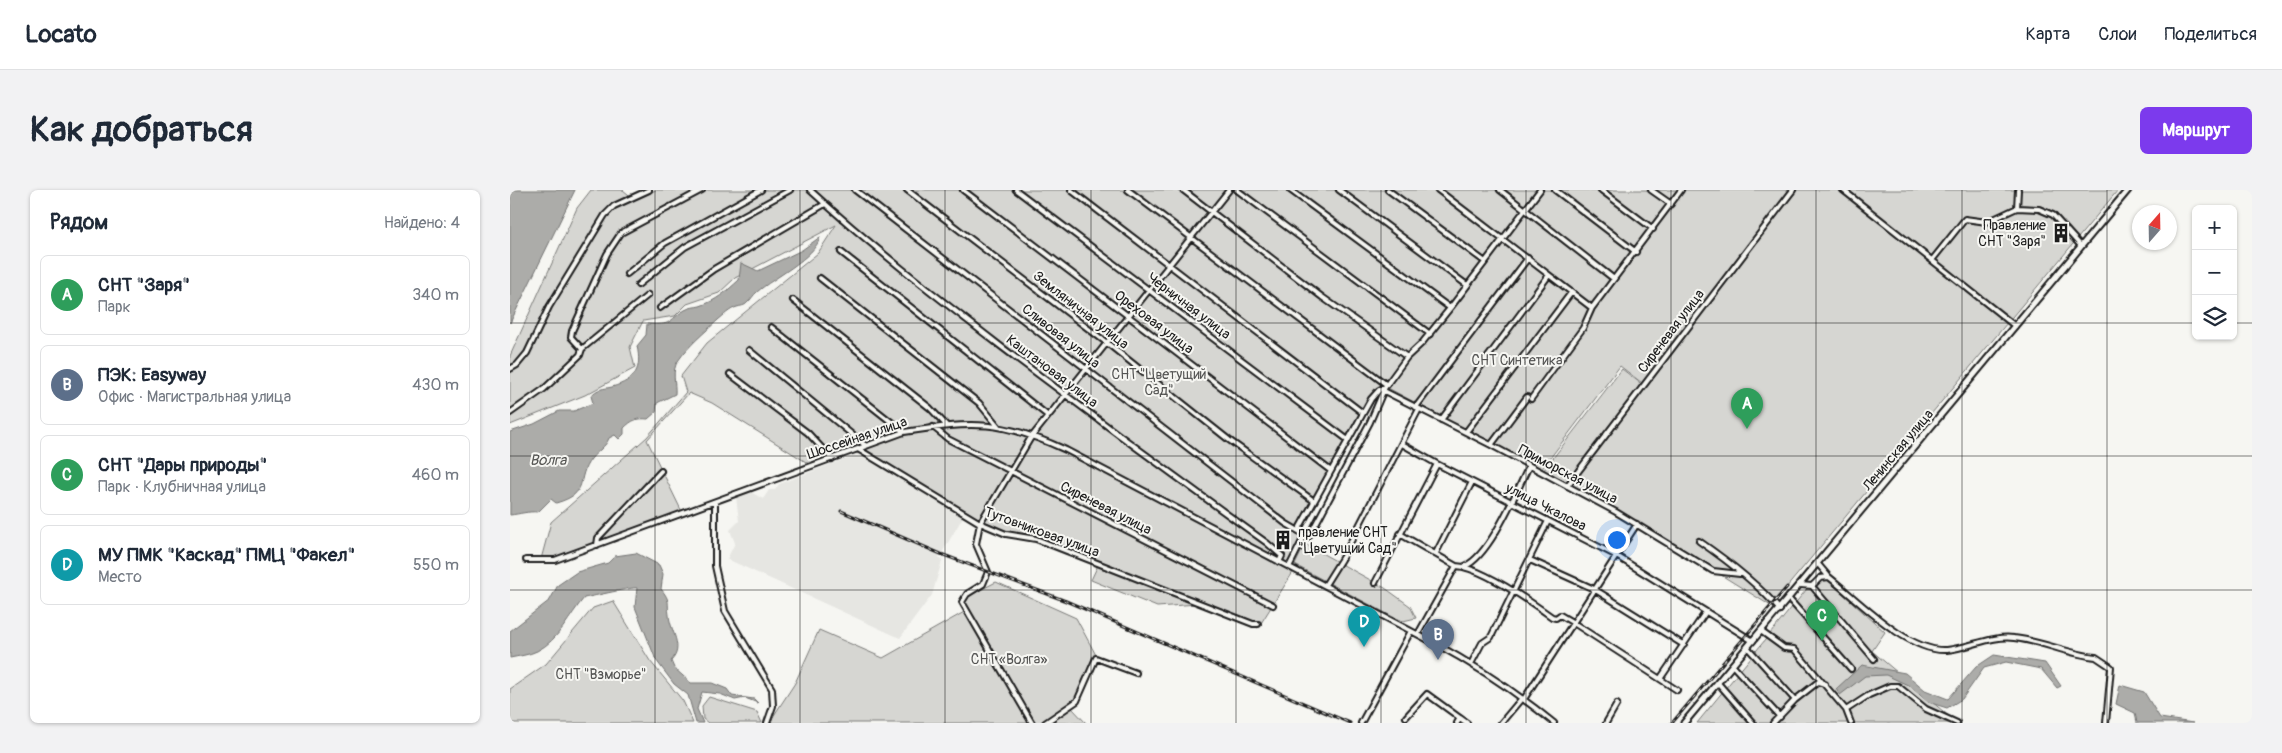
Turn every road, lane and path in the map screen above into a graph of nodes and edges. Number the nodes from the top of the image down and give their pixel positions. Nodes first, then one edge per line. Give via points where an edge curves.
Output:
1 (649, 190) edge
2 (702, 190) edge
3 (761, 190) edge
4 (790, 190) edge
5 (810, 190) edge
6 (855, 190) edge
7 (906, 190) edge
8 (964, 190) edge
9 (1016, 190) edge
10 (1071, 190) edge
11 (1128, 190) edge
12 (1183, 190) edge
13 (1229, 190) edge
14 (1236, 190) edge
15 (1290, 190) edge
16 (1339, 190) edge
17 (1388, 190) edge
18 (1438, 190) edge
19 (1500, 190) edge
20 (1540, 190) edge
21 (1555, 190) edge
22 (1601, 190) edge
23 (1651, 190) edge
24 (1681, 190) edge
25 (1793, 190) edge
26 (1843, 190) edge
27 (2018, 190) edge
28 (2128, 190) edge
29 (825, 204) junction
30 (1671, 204) junction
31 (2017, 208) junction
32 (1525, 210) junction
33 (1211, 212) junction
34 (1653, 229) junction
35 (1192, 238) junction
36 (1503, 238) junction
37 (2081, 246) junction
38 (841, 252) dead end
39 (1636, 252) junction
40 (1528, 258) junction
41 (1932, 259) junction
42 (1484, 262) junction
43 (1169, 265) junction
44 (628, 274) dead end
45 (1549, 275) junction
46 (820, 278) dead end
47 (1614, 279) junction
48 (638, 285) dead end
49 (1467, 285) junction
50 (1148, 289) junction
51 (1571, 293) junction
52 (648, 296) dead end
53 (793, 300) dead end
54 (660, 308) dead end
55 (1450, 308) junction
56 (1592, 308) junction
57 (1128, 317) junction
58 (2014, 326) junction
59 (771, 327) dead end
60 (1430, 334) junction
61 (1107, 343) junction
62 (582, 350) junction
63 (749, 350) dead end
64 (1407, 357) junction
65 (510, 369) edge
66 (1086, 370) junction
67 (730, 374) dead end
68 (1386, 386) junction
69 (1066, 396) junction
70 (1418, 408) junction
71 (510, 413) edge
72 (1363, 413) junction
73 (1047, 415) junction
74 (1441, 420) junction
75 (946, 425) junction
76 (998, 426) junction
77 (933, 427) junction
78 (904, 432) junction
79 (1466, 432) junction
80 (1034, 436) junction
81 (1348, 440) junction
82 (1402, 444) junction
83 (1491, 445) junction
84 (866, 446) junction
85 (858, 449) junction
86 (832, 459) junction
87 (1437, 464) junction
88 (1529, 466) junction
89 (661, 471) dead end
90 (1331, 471) junction
91 (1012, 472) junction
92 (1472, 482) junction
93 (1567, 486) junction
94 (1314, 501) junction
95 (715, 502) junction
96 (1512, 503) junction
97 (1548, 521) junction
98 (980, 523) junction
99 (1637, 524) junction
100 (1400, 534) junction
101 (1303, 535) junction
102 (1699, 541) dead end
103 (597, 545) junction
104 (1436, 553) junction
105 (1615, 555) junction
106 (526, 560) dead end
107 (1530, 560) junction
108 (1279, 562) junction
109 (1818, 564) junction
110 (1289, 566) junction
111 (1456, 566) junction
112 (1466, 566) junction
113 (1740, 574) junction
114 (1829, 577) junction
115 (1375, 583) dead end
116 (1325, 585) junction
117 (1800, 585) junction
118 (1812, 586) junction
119 (1594, 589) junction
120 (1513, 592) junction
121 (1789, 599) junction
122 (1273, 605) dead end
123 (1780, 610) junction
124 (1705, 613) junction
125 (1572, 622) junction
126 (1258, 624) dead end
127 (1411, 631) junction
128 (1762, 632) junction
129 (1418, 634) junction
130 (1753, 642) junction
131 (1684, 645) junction
132 (1748, 648) junction
133 (1874, 659) dead end
134 (1471, 664) junction
135 (1733, 666) junction
136 (1852, 669) dead end
137 (1136, 673) dead end
138 (1660, 679) junction
139 (1718, 683) junction
140 (1825, 684) junction
141 (1677, 690) dead end
142 (1523, 698) junction
143 (1795, 700) junction
144 (1617, 704) dead end
145 (1846, 710) junction
146 (1780, 716) junction
147 (1406, 717) dead end
148 (1460, 718) junction
149 (767, 723) edge
150 (1032, 723) edge
151 (1045, 723) edge
152 (1361, 723) edge
153 (1457, 723) edge
154 (1467, 723) edge
155 (1501, 723) edge
156 (1554, 723) edge
157 (1606, 723) edge
158 (1684, 723) edge
159 (1753, 723) edge
160 (1773, 723) edge
161 (1851, 723) edge
162 (1957, 723) edge
163 (2106, 723) edge

1 - 65 street via 614,206 605,215 549,306 528,352
2 - 62 street via 661,210 618,237 572,331 571,337
3 - 44 street via 665,243
4 - 48 street via 685,247
5 - 29 street, Каштановая улица
6 - 66 street, Сливовая улица
7 - 61 street, Земляничная улица
8 - 57 street, Ореховая улица
9 - 50 street, Черничная улица
10 - 43 street
11 - 35 street, Приморская улица
12 - 33 street
13 - 33 street
14 - 60 street
15 - 55 street
16 - 49 street
17 - 42 street
18 - 36 street
19 - 32 street
20 - 32 street
21 - 39 street
22 - 34 street
23 - 30 street
24 - 30 street
25 - 93 street, Сиреневая улица
26 - 41 street
27 - 31 street
28 - 37 street, Ленинская улица
29 - 54 street via 714,269
29 - 69 street, Каштановая улица via 878,251
30 - 34 street
31 - 37 street via 2039,209 2053,215
31 - 41 street via 1987,222 1965,220
32 - 36 street
32 - 47 street
33 - 35 street
33 - 64 street
34 - 39 street
35 - 43 street
35 - 68 street, Приморская улица
36 - 40 street
36 - 42 street
37 - 58 street, Ленинская улица
38 - 73 street
39 - 47 street
40 - 45 street
40 - 70 street
41 - 58 street
42 - 49 street
43 - 50 street
43 - 72 street
45 - 51 street
45 - 74 street
46 - 76 street via 979,403
47 - 56 street
49 - 55 street
50 - 57 street
50 - 81 street, Черничная улица
51 - 56 street
51 - 79 street
52 - 62 street
53 - 75 street via 930,408
55 - 60 street
56 - 83 street via 1583,328
57 - 61 street
57 - 90 street, Ореховая улица
58 - 109 street, Ленинская улица
59 - 78 street
60 - 64 street
61 - 66 street
61 - 94 street, Земляничная улица via 1229,440
62 - 71 street via 544,389
63 - 84 street
64 - 68 street
66 - 69 street
66 - 101 street, Сливовая улица
67 - 86 street via 796,423
68 - 70 street, Приморская улица
68 - 72 street via 1376,393
68 - 101 street via 1312,530 1308,537
69 - 73 street
69 - 108 street, Каштановая улица via 1267,543 1282,556
70 - 74 street, Приморская улица
70 - 82 street
72 - 81 street
73 - 80 street
74 - 79 street, Приморская улица
75 - 76 street, Шоссейная улица
75 - 77 street, Шоссейная улица
76 - 80 street, Шоссейная улица
77 - 78 street, Шоссейная улица
77 - 91 street, Сиреневая улица via 948,439
78 - 84 street, Шоссейная улица
79 - 83 street, Приморская улица
80 - 91 street
80 - 108 street, Шоссейная улица
81 - 90 street
82 - 87 street, улица Чкалова
82 - 116 street
83 - 88 street, Приморская улица
84 - 85 street, Шоссейная улица
85 - 86 street, Шоссейная улица
85 - 98 street, Тутовниковая улица
86 - 95 street, Шоссейная улица
87 - 92 street, улица Чкалова
87 - 100 street
88 - 93 street, Приморская улица
88 - 96 street
89 - 103 street via 598,538
90 - 94 street
91 - 98 street
91 - 122 street, Сиреневая улица
92 - 96 street, улица Чкалова
92 - 104 street
93 - 99 street, Приморская улица
94 - 101 street via 1300,527
95 - 103 street, Шоссейная улица
95 - 149 street via 715,566 725,611 772,690 773,706
96 - 97 street, улица Чкалова
96 - 112 street via 1485,550
97 - 105 street, улица Чкалова
97 - 107 street
98 - 126 street, Тутовниковая улица via 1006,534 1036,539
98 - 150 street via 976,544 988,572 983,584 967,594 962,602
99 - 105 street
99 - 113 street, Приморская улица via 1713,571
100 - 104 street
100 - 115 street
101 - 110 street
102 - 113 street
103 - 106 street, Шоссейная улица via 556,560
104 - 111 street
105 - 119 street
105 - 124 street, улица Чкалова
107 - 119 street
107 - 120 street
108 - 110 street, Шоссейная улица
109 - 114 street
109 - 117 street, Ленинская улица
110 - 116 street, Шоссейная улица
111 - 112 street
111 - 129 street
112 - 120 street
113 - 123 street
114 - 118 street via 1820,578
114 - 163 street via 1900,634 1928,648 1960,649 1998,638 2014,638 2096,657 2111,667
116 - 127 street, Шоссейная улица
117 - 118 street
117 - 121 street, Ленинская улица
118 - 133 street
119 - 125 street
119 - 131 street
120 - 125 street via 1552,616 1560,615
120 - 134 street via 1490,637 1482,643
121 - 123 street, Ленинская улица
121 - 136 street
123 - 128 street, Ленинская улица
124 - 130 street, улица Чкалова
124 - 131 street
125 - 138 street
125 - 142 street
127 - 129 street, Шоссейная улица
127 - 152 street
128 - 130 street, Ленинская улица
128 - 140 street via 1784,648 1794,649
129 - 134 street, Шоссейная улица
130 - 132 street, Ленинская улица
131 - 138 street
132 - 135 street, Ленинская улица
132 - 143 street
134 - 142 street, Шоссейная улица
135 - 139 street, Ленинская улица
135 - 146 street
137 - 151 street via 1096,658 1077,701
138 - 141 street
139 - 158 street, Ленинская улица
139 - 159 street
140 - 143 street via 1818,682
140 - 145 street
142 - 155 street
142 - 156 street, Шоссейная улица
143 - 146 street
144 - 157 street
145 - 161 street
145 - 162 street via 1869,695 1898,686 1926,709
146 - 160 street
147 - 148 street via 1427,694
148 - 153 street
148 - 154 street

